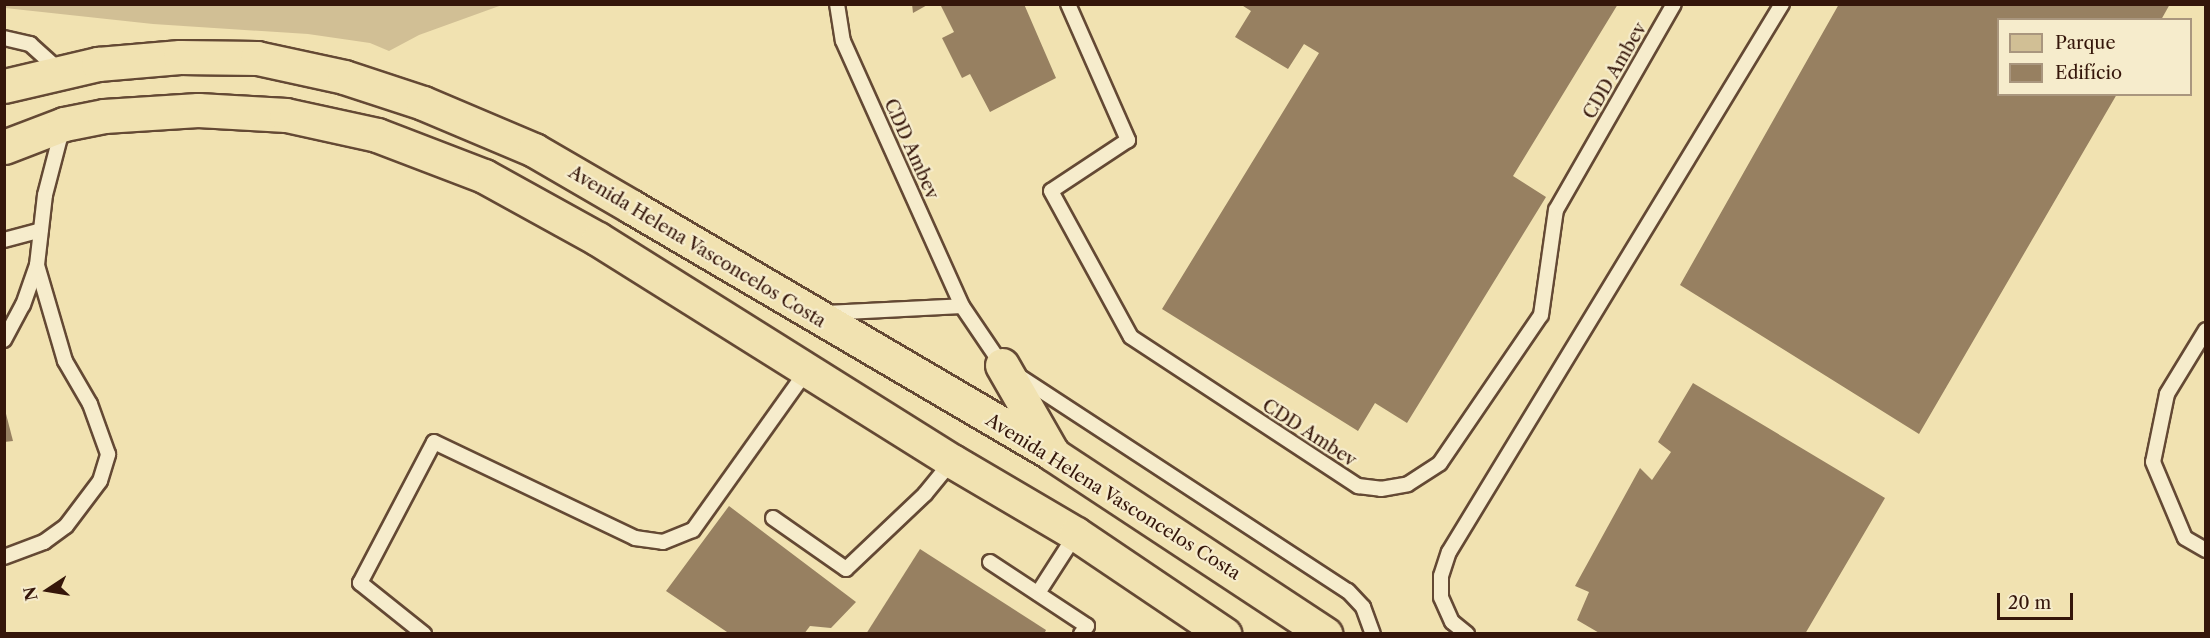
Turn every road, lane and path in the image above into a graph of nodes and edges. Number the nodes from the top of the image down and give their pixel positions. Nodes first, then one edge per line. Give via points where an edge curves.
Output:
1 (837, 4) edge
2 (1068, 4) edge
3 (1674, 4) edge
4 (1782, 4) edge
5 (4, 39) edge
6 (60, 71) junction
7 (4, 86) edge
8 (64, 124) junction
9 (4, 147) edge
10 (41, 230) junction
11 (4, 240) edge
12 (37, 265) junction
13 (962, 306) junction
14 (810, 314) junction
15 (2205, 330) edge
16 (4, 340) edge
17 (1002, 365) junction
18 (808, 369) junction
19 (1054, 455) junction
20 (952, 461) junction
21 (773, 518) dead end
22 (1076, 534) junction
23 (2205, 550) edge
24 (4, 557) edge
25 (990, 562) dead end
26 (1038, 593) junction
27 (424, 633) edge
28 (1082, 633) edge
29 (1224, 633) edge
30 (1325, 633) edge
31 (1372, 633) edge
32 (1467, 633) edge

1 - 13 lane, CDD Ambev via 843,41
2 - 3 lane, CDD Ambev via 1128,140 1051,191 1131,338 1358,486 1381,489 1408,484 1440,464 1541,315 1556,210
4 - 32 lane via 1449,552 1441,576 1442,597 1452,622
5 - 6 lane via 30,44
6 - 7 highway, Avenida Helena Vasconcelos Costa
6 - 14 highway, Avenida Helena Vasconcelos Costa via 180,57 257,58 344,77 423,103 534,150
8 - 9 highway
8 - 10 lane via 45,195
8 - 18 highway via 159,110 198,110 286,115 376,135 484,176 598,239
10 - 11 lane
10 - 12 lane
12 - 16 lane via 13,329
12 - 24 lane via 65,361 90,404 108,454 100,481 66,526 44,542
13 - 14 lane
13 - 17 lane, CDD Ambev
14 - 19 highway, Avenida Helena Vasconcelos Costa
15 - 23 lane via 2167,394 2153,462 2185,538
17 - 19 highway
17 - 31 lane via 1348,591 1363,607
18 - 20 highway
18 - 27 lane via 693,530 663,542 635,538 434,442 360,583
19 - 30 highway, Avenida Helena Vasconcelos Costa
20 - 21 lane via 925,494 846,569
20 - 22 highway
22 - 26 lane
22 - 29 highway
25 - 26 lane
26 - 28 lane via 1087,626

